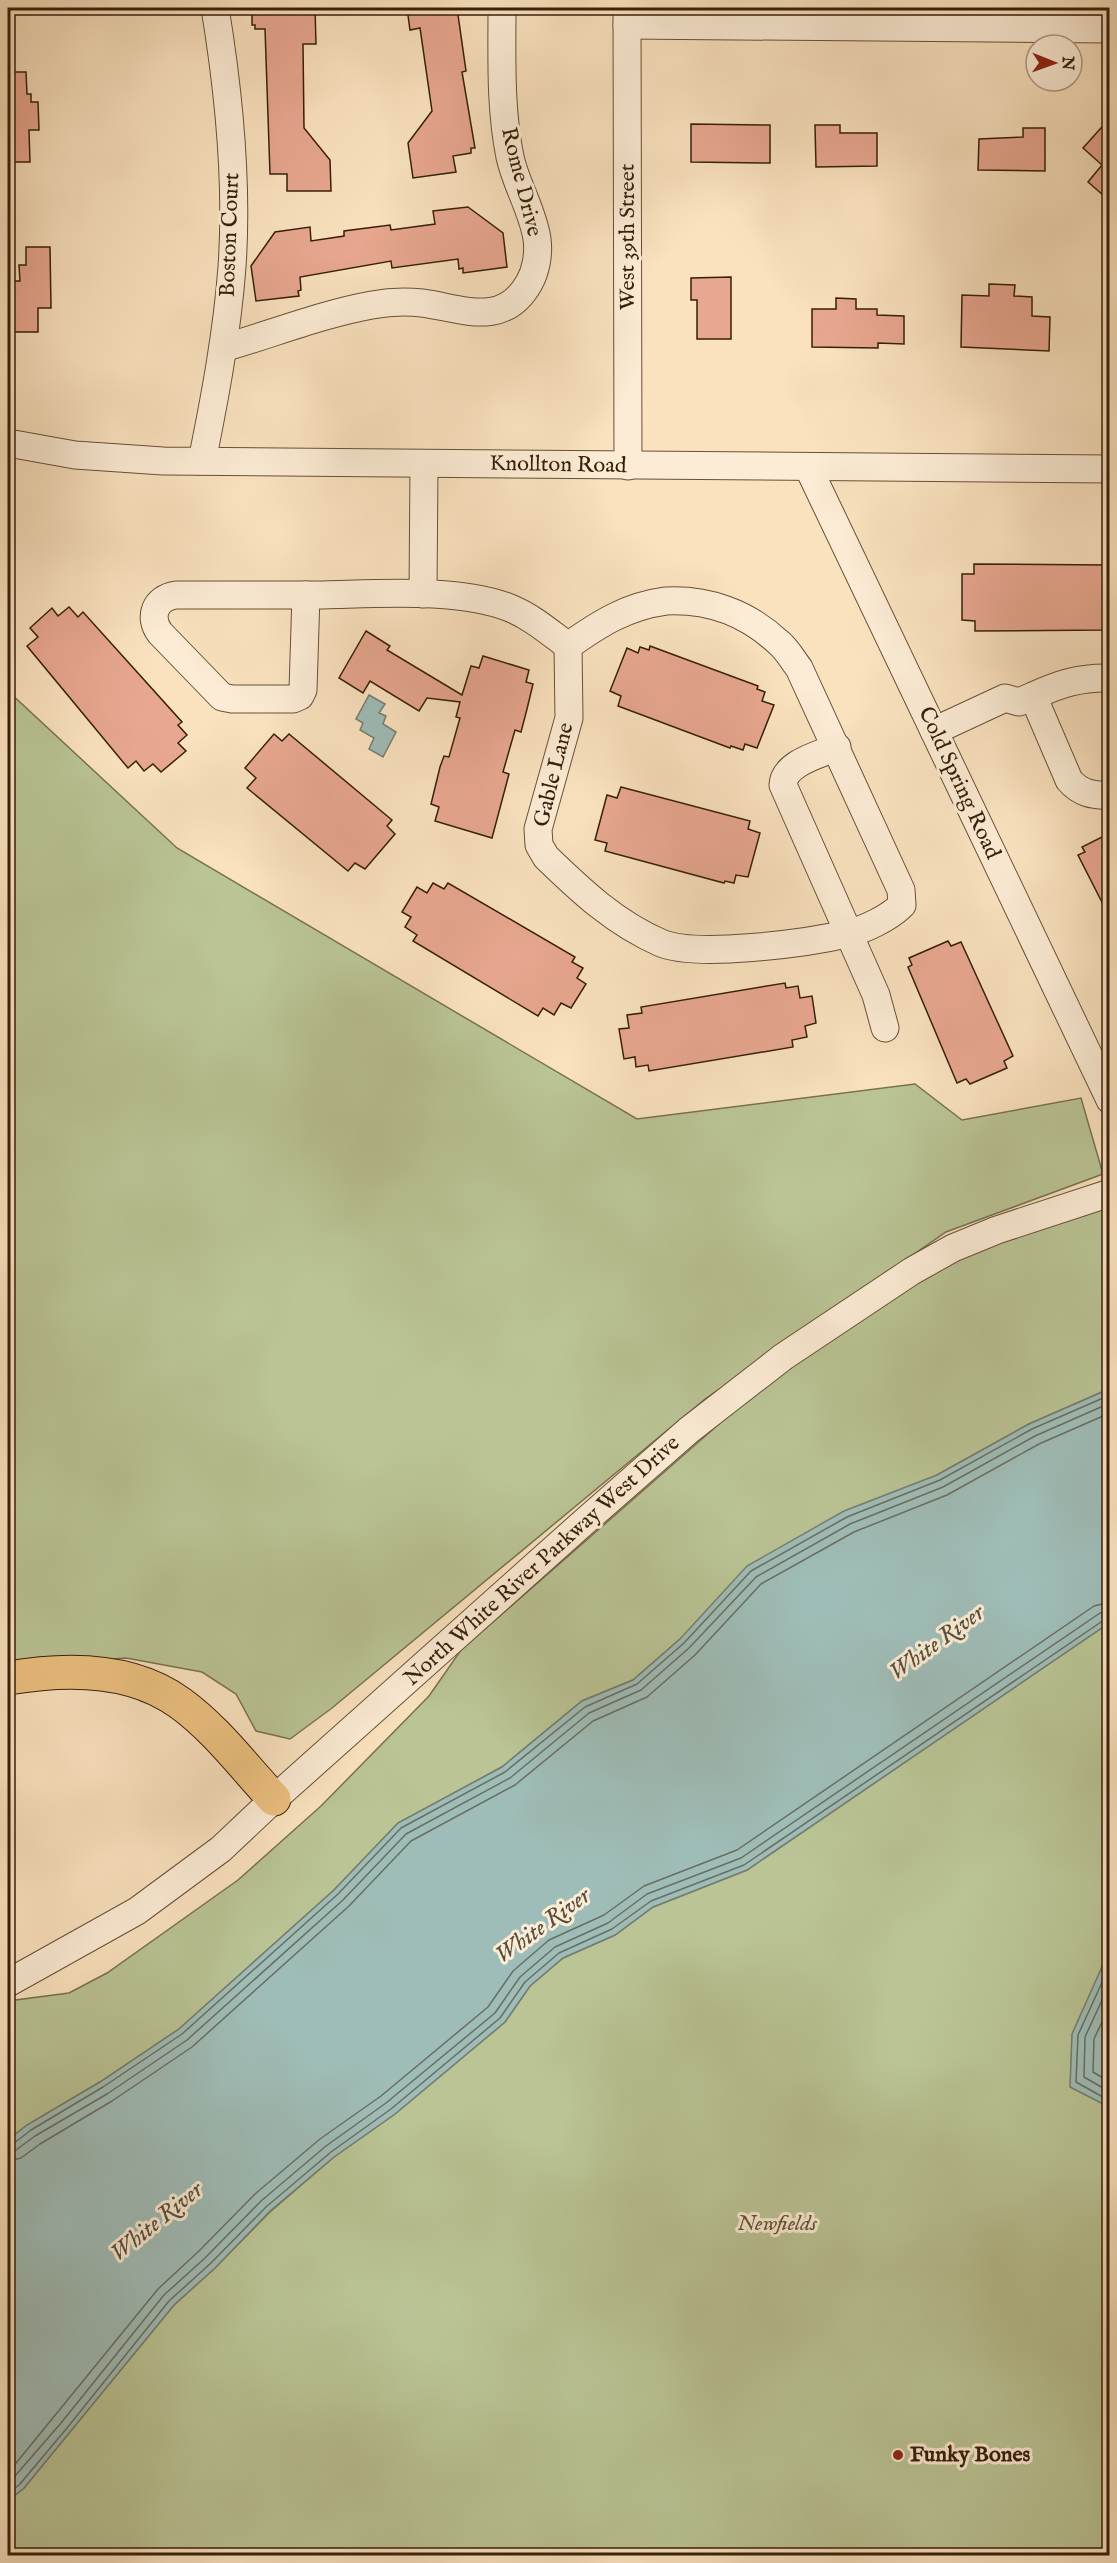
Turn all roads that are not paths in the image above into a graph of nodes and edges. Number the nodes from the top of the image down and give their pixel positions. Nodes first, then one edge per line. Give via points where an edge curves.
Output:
1 (215, 8) edge
2 (502, 8) edge
3 (627, 16) edge
4 (1110, 29) edge
5 (223, 348) junction
6 (8, 443) edge
7 (202, 461) junction
8 (424, 464) junction
9 (628, 466) junction
10 (808, 467) junction
11 (1110, 469) edge
12 (423, 594) junction
13 (306, 595) junction
14 (567, 646) junction
15 (1110, 678) edge
16 (1026, 699) junction
17 (937, 738) junction
18 (837, 747) junction
19 (1110, 795) edge
20 (848, 934) junction
21 (1053, 983) junction
22 (885, 1028) dead end
23 (1110, 1055) edge
24 (1110, 1100) edge
25 (1110, 1193) edge
26 (89, 1673) junction
27 (8, 1678) edge
28 (8, 1692) edge
29 (274, 1799) junction
30 (8, 1983) edge

1 - 5 street, Boston Court via 227,81 233,163 232,266
2 - 5 street, Rome Drive via 502,86 510,157 537,240 535,270 526,288 502,307 484,313 414,303 382,303
3 - 4 street
3 - 9 street, West 39th Street
5 - 7 street, Boston Court
6 - 7 street, Knollton Road via 100,458
7 - 8 street, Knollton Road
8 - 9 street, Knollton Road
8 - 12 street
9 - 10 street, Knollton Road
10 - 11 street, Knollton Road
10 - 17 street, Cold Spring Road
12 - 13 street
12 - 14 street via 505,606 534,620
13 - 13 street via 170,596 157,604 154,623 222,697 296,699 303,690
14 - 18 street, Gable Lane via 608,618 653,603 695,602 728,610 763,628 785,649 807,681
14 - 20 street, Gable Lane via 569,718 538,829 539,846 546,857 607,913 672,947 739,949
15 - 16 street via 1069,681
16 - 17 street via 1005,698
16 - 19 street via 1076,787 1088,793
17 - 21 street, Cold Spring Road
18 - 20 street via 790,768 783,785
18 - 20 street, Gable Lane via 902,897 902,905 895,912
20 - 22 street via 876,995
21 - 23 street
21 - 24 street, Cold Spring Road
25 - 29 street, North White River Parkway West Drive via 954,1248 912,1271 783,1357 680,1438
26 - 27 main road
26 - 28 main road
26 - 29 main road via 117,1675 162,1691 200,1719
29 - 30 street, North White River Parkway West Drive via 221,1849 154,1900

